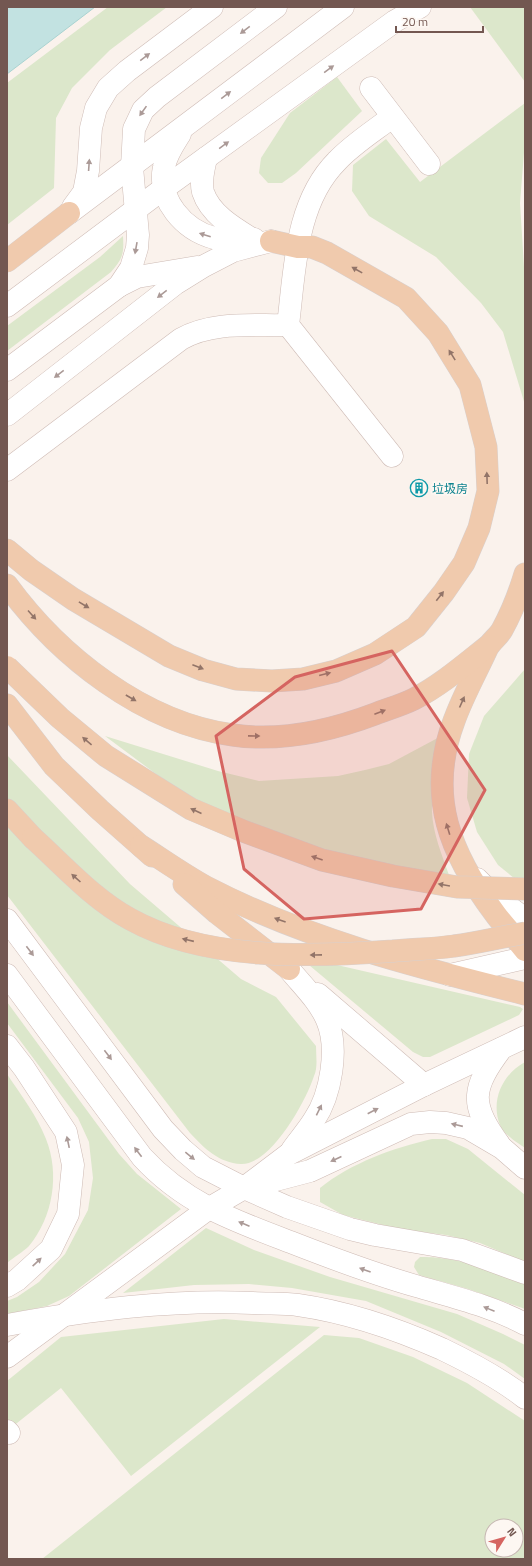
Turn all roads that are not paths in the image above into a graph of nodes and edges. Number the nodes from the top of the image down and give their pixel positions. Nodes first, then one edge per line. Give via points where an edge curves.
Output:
1 (212, 7) edge
2 (276, 7) edge
3 (343, 7) edge
4 (420, 7) edge
5 (370, 88) dead end
6 (392, 117) junction
7 (184, 127) junction
8 (206, 158) junction
9 (428, 164) dead end
10 (132, 167) junction
11 (163, 189) junction
12 (136, 210) junction
13 (69, 213) junction
14 (262, 240) junction
15 (298, 247) junction
16 (7, 261) edge
17 (204, 266) junction
18 (119, 286) junction
19 (7, 306) edge
20 (288, 325) junction
21 (7, 370) edge
22 (7, 415) edge
23 (392, 456) dead end
24 (7, 470) edge
25 (7, 550) edge
26 (525, 574) edge
27 (7, 585) edge
28 (525, 603) edge
29 (494, 639) junction
30 (7, 667) edge
31 (7, 705) edge
32 (7, 723) edge
33 (54, 766) junction
34 (7, 810) edge
35 (142, 846) junction
36 (463, 864) junction
37 (525, 888) edge
38 (525, 919) edge
39 (7, 920) edge
40 (525, 933) edge
41 (525, 950) edge
42 (525, 958) edge
43 (289, 969) junction
44 (7, 975) edge
45 (450, 975) junction
46 (525, 994) edge
47 (525, 1036) edge
48 (7, 1046) edge
49 (502, 1048) junction
50 (424, 1085) junction
51 (502, 1148) junction
52 (289, 1154) junction
53 (525, 1168) edge
54 (244, 1188) junction
55 (208, 1209) junction
56 (525, 1273) edge
57 (7, 1286) edge
58 (63, 1315) junction
59 (525, 1324) edge
60 (7, 1325) edge
61 (7, 1357) edge
62 (525, 1398) edge

13 -> 1 street via 84,192 91,128 96,108 108,88
2 -> 10 street via 143,110 134,129
7 -> 3 street
8 -> 4 street via 389,25
5 - 6 street
6 - 9 street
6 - 15 street via 337,160 324,176 310,199
7 - 10 street
7 - 11 street via 169,151 163,168
8 - 11 street
8 - 14 street via 203,192 211,205 226,223
10 - 12 street
10 - 13 street
11 - 12 street
14 -> 11 street via 216,238 197,232 185,225 172,208
12 -> 18 street via 137,248 131,268
12 - 19 street
13 - 16 main road
14 - 15 main road
14 - 17 street
15 - 20 street
25 -> 15 main road via 73,599 169,656 236,679 303,679 336,671 375,654 416,627 464,562 479,528 488,491 486,447 470,385 438,333 406,298 327,253 312,247
17 - 18 street via 137,277
17 -> 22 street via 175,284
18 - 21 street
20 - 23 street
20 - 24 street via 215,327 192,332
26 - 29 main road via 515,605
27 -> 29 main road via 73,657 106,684 152,710 185,723 233,735 312,734 352,723 414,699 451,675
28 - 29 street
36 -> 29 main road via 444,816 443,765 454,720
37 -> 30 main road, bridge via 458,887 322,860 197,812 106,756 60,718
31 - 33 main road
32 - 33 main road
33 - 35 main road
40 -> 34 main road, bridge via 453,946 296,956 220,947 169,936 131,920 102,902 33,838
35 - 43 main road, bridge via 217,913
45 -> 35 main road, bridge via 364,951 269,916 205,886
36 - 38 street via 492,894
36 - 41 main road via 496,915
39 -> 54 street via 163,1129 182,1150 203,1167
42 - 45 street
43 - 50 street
52 -> 43 street via 315,1120 324,1101 332,1068 332,1042 328,1021 319,1005
55 -> 44 street via 159,1176 142,1157
45 - 46 main road
47 - 49 street
57 -> 48 street via 51,1249 68,1214 73,1165 66,1132
49 - 50 street
49 - 51 street via 486,1070 478,1087 477,1101 481,1115
52 -> 50 street
51 - 53 street
51 -> 54 street via 468,1128 446,1123 411,1124 310,1171
52 - 54 street
54 - 55 street
54 - 56 street via 287,1207 350,1229 462,1250
55 - 58 street
59 -> 55 street via 484,1307 341,1262
58 - 60 street
58 - 61 street
58 - 62 street via 185,1302 298,1305 358,1318 418,1338 470,1363

